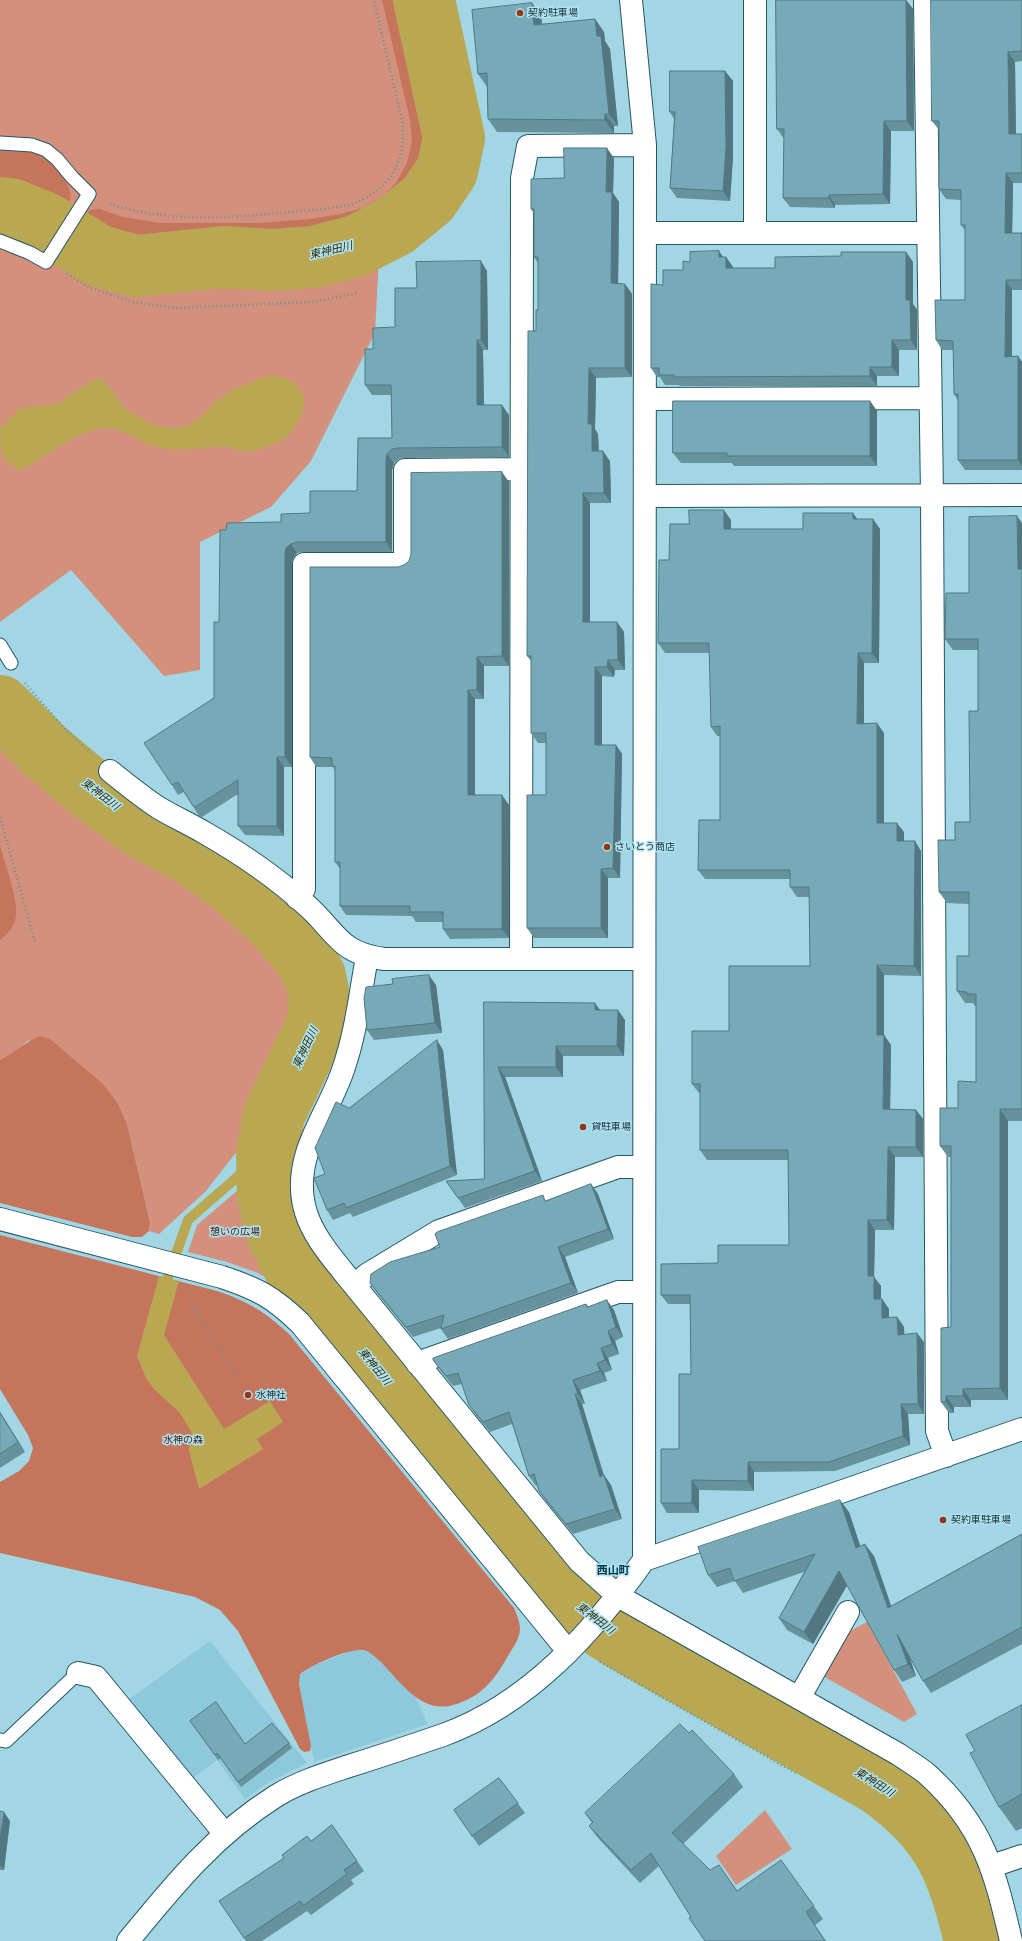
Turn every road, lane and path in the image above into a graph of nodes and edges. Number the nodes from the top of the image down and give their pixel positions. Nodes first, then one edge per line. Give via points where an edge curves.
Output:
1 (374, 0) edge
2 (631, 0) edge
3 (755, 0) edge
4 (924, 0) edge
5 (0, 143) edge
6 (645, 145) junction
7 (89, 194) junction
8 (645, 233) junction
9 (755, 233) junction
10 (928, 233) junction
11 (0, 241) edge
12 (48, 259) junction
13 (358, 293) dead end
14 (930, 398) junction
15 (645, 399) junction
16 (522, 469) junction
17 (1022, 495) edge
18 (645, 496) junction
19 (932, 496) junction
20 (0, 645) edge
21 (11, 663) joint
22 (110, 771) joint
23 (0, 817) edge
24 (297, 898) junction
25 (35, 942) dead end
26 (367, 957) junction
27 (644, 958) junction
28 (521, 959) junction
29 (644, 1167) junction
30 (0, 1219) edge
31 (354, 1286) junction
32 (644, 1292) junction
33 (187, 1297) dead end
34 (417, 1363) junction
35 (236, 1376) dead end
36 (1022, 1429) edge
37 (946, 1456) junction
38 (644, 1560) junction
39 (616, 1598) junction
40 (848, 1612) dead end
41 (568, 1651) junction
42 (606, 1666) dead end
43 (78, 1673) joint
44 (799, 1698) junction
45 (0, 1740) edge
46 (797, 1774) dead end
47 (225, 1834) junction
48 (1022, 1856) edge
49 (992, 1866) junction
50 (128, 1941) edge
51 (1012, 1941) edge

1 - 7 path via 404,141 400,160 390,178 376,192 359,202 340,207 210,217 161,215 125,209 95,199
2 - 6 street
3 - 9 street
4 - 10 street
5 - 7 lane via 32,145 46,150 58,159
6 - 8 street
6 - 16 street via 528,146 522,178
7 - 12 lane
8 - 9 street
8 - 15 street
9 - 10 street
10 - 14 street
11 - 12 lane
12 - 13 path via 91,288 132,302 176,308 312,302
14 - 15 street
14 - 19 street
15 - 18 street
16 - 24 street via 405,470 405,564 304,564 304,889
16 - 28 street
17 - 19 street
18 - 19 street
18 - 27 street
19 - 37 street via 937,1431
20 - 21 lane
21 - 22 path via 44,707
22 - 24 street via 160,808 250,861
23 - 25 path
24 - 26 street via 318,916 337,939 351,950
26 - 28 street
26 - 31 street via 357,1019 347,1058 308,1150 302,1175 302,1201 310,1226 323,1248
27 - 28 street
27 - 29 street
29 - 31 street via 618,1167 439,1230 368,1274
29 - 32 street
30 - 41 street via 251,1286 278,1302 300,1323
31 - 34 street
32 - 34 street via 618,1292
32 - 38 street
33 - 35 path
34 - 39 street via 579,1561
36 - 37 street
37 - 38 street
38 - 39 street
39 - 41 street via 586,1635
39 - 44 street
40 - 44 street
41 - 47 street via 512,1700 480,1720 308,1780 277,1795 248,1814
42 - 46 path
43 - 45 lane via 6,1741
43 - 47 street via 96,1677
44 - 49 street via 898,1754 927,1774 952,1800 973,1828
47 - 50 street via 187,1870
48 - 49 street
49 - 51 street

